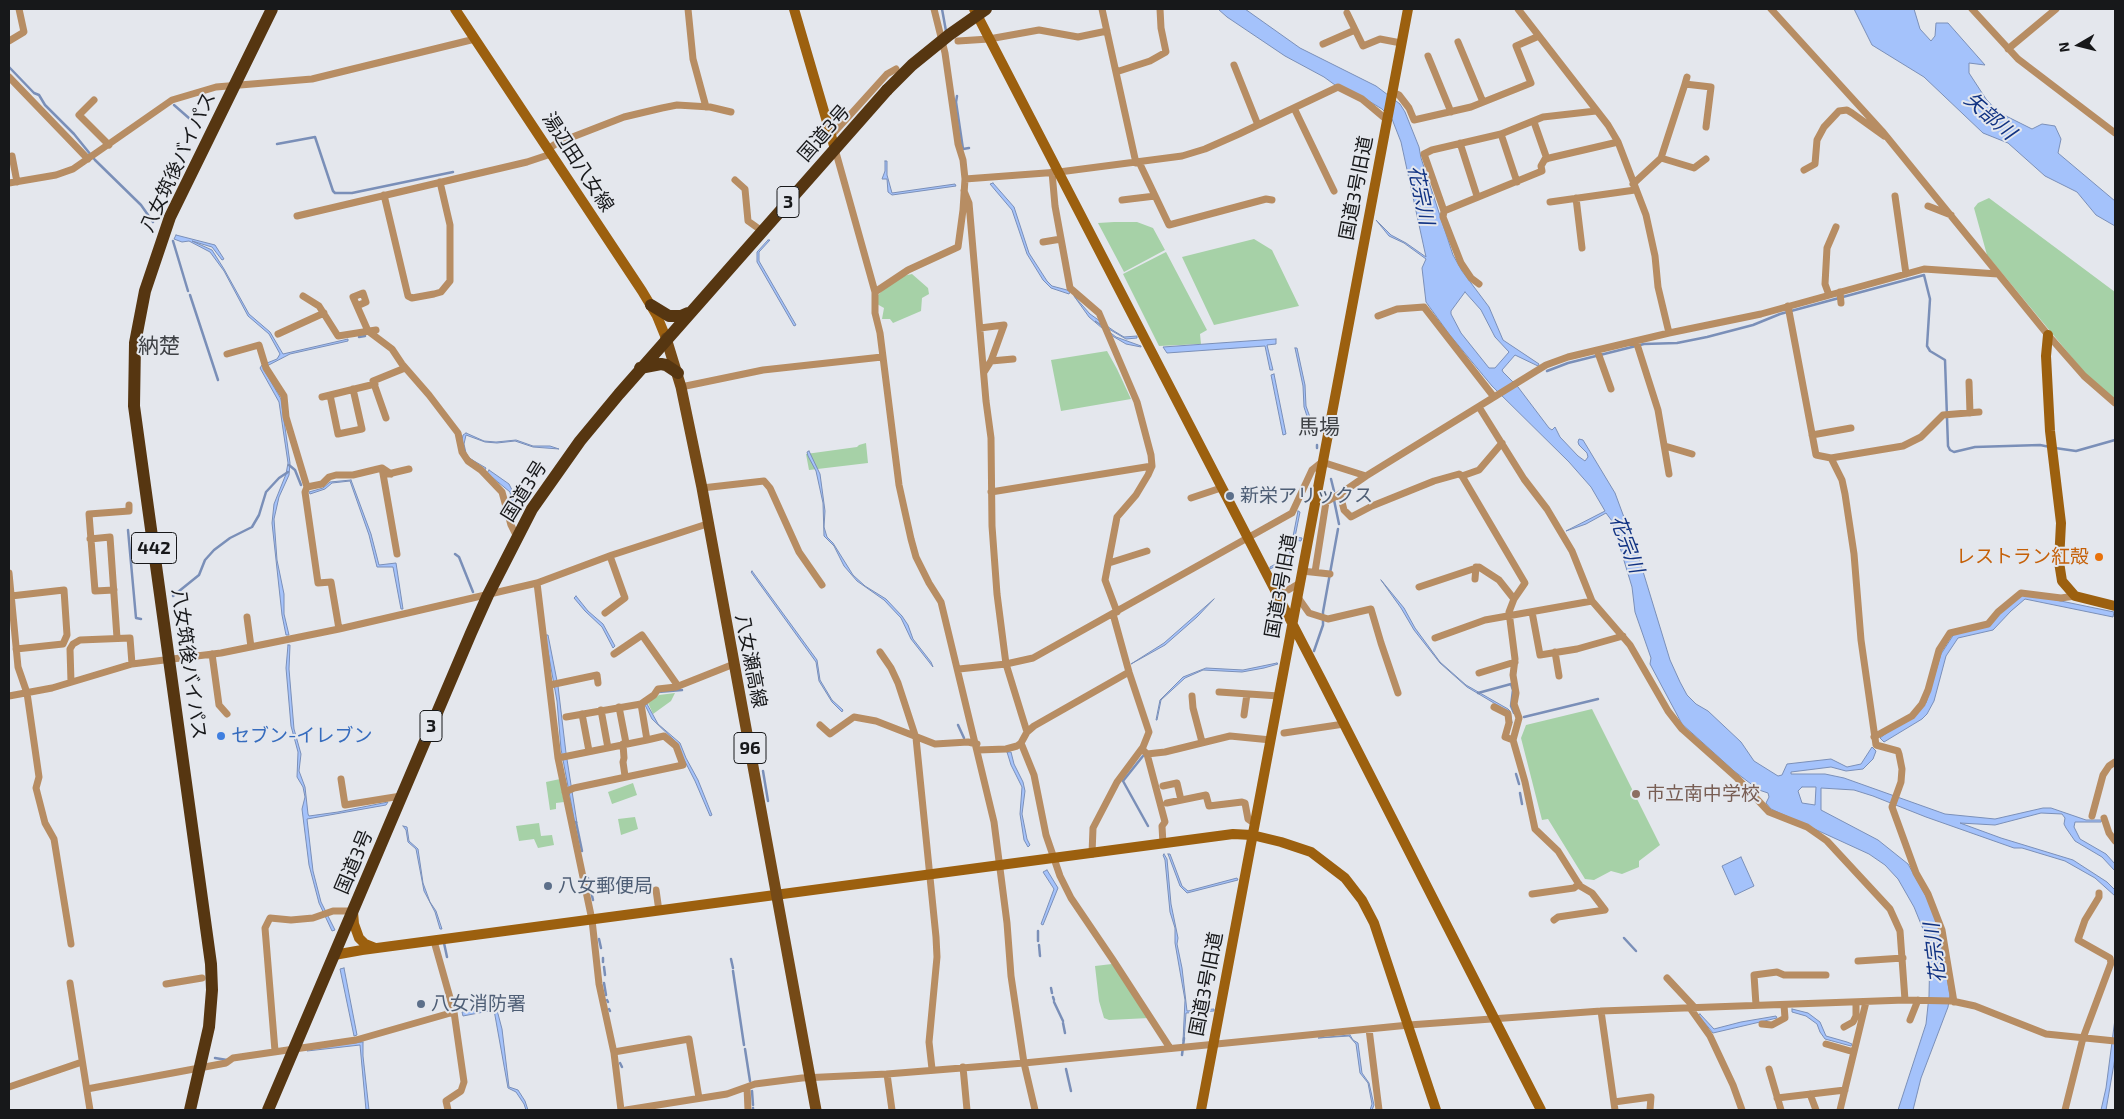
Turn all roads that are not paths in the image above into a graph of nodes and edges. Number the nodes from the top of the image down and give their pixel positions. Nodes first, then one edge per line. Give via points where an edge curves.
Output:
1 (20, 9) edge
2 (272, 9) edge
3 (454, 9) edge
4 (688, 9) edge
5 (794, 9) edge
6 (934, 9) edge
7 (974, 9) edge
8 (986, 9) edge
9 (1102, 9) edge
10 (1160, 9) edge
11 (1408, 9) edge
12 (1518, 9) edge
13 (1771, 9) edge
14 (1972, 9) edge
15 (2056, 9) edge
16 (1348, 13) dead end
17 (1355, 30) junction
18 (1107, 31) junction
19 (1539, 36) junction
20 (475, 39) junction
21 (989, 39) junction
22 (9, 41) edge
23 (958, 41) dead end
24 (1458, 42) dead end
25 (1401, 43) junction
26 (1323, 44) dead end
27 (2008, 48) junction
28 (1428, 56) dead end
29 (1234, 65) dead end
30 (896, 69) dead end
31 (1116, 72) junction
32 (9, 77) edge
33 (235, 84) junction
34 (1392, 92) junction
35 (94, 100) dead end
36 (1483, 102) junction
37 (706, 107) junction
38 (1294, 108) junction
39 (1596, 111) junction
40 (731, 112) dead end
41 (1451, 112) junction
42 (1387, 119) junction
43 (1534, 122) junction
44 (1258, 125) junction
45 (1706, 126) dead end
46 (2115, 133) edge
47 (1501, 134) junction
48 (831, 136) junction
49 (1889, 139) junction
50 (1618, 142) junction
51 (1460, 143) junction
52 (109, 145) junction
53 (835, 149) junction
54 (550, 151) junction
55 (12, 156) dead end
56 (90, 158) junction
57 (1547, 158) junction
58 (1661, 158) junction
59 (1706, 159) dead end
60 (1138, 162) junction
61 (1804, 170) dead end
62 (1055, 172) junction
63 (965, 179) junction
64 (735, 180) dead end
65 (18, 182) junction
66 (440, 182) junction
67 (1517, 182) junction
68 (9, 183) edge
69 (1634, 187) junction
70 (964, 191) junction
71 (1334, 191) dead end
72 (384, 195) junction
73 (1155, 196) junction
74 (1478, 196) junction
75 (1895, 196) dead end
76 (1576, 198) junction
77 (1122, 200) dead end
78 (1272, 200) dead end
79 (1550, 202) dead end
80 (1928, 206) dead end
81 (1444, 211) junction
82 (1952, 215) junction
83 (297, 216) dead end
84 (1836, 227) dead end
85 (762, 231) junction
86 (1061, 239) junction
87 (1043, 242) dead end
88 (1582, 248) dead end
89 (1906, 274) junction
90 (1998, 274) junction
91 (1479, 284) dead end
92 (875, 292) junction
93 (1840, 292) junction
94 (1829, 295) junction
95 (303, 296) dead end
96 (1841, 303) dead end
97 (650, 305) junction
98 (357, 306) dead end
99 (1788, 306) junction
100 (324, 313) junction
101 (688, 313) junction
102 (1378, 316) dead end
103 (980, 328) junction
104 (372, 330) junction
105 (1669, 333) junction
106 (278, 334) dead end
107 (2048, 335) junction
108 (666, 338) junction
109 (1636, 341) junction
110 (1598, 350) junction
111 (227, 354) dead end
112 (882, 357) junction
113 (1013, 359) dead end
114 (991, 361) junction
115 (405, 368) junction
116 (640, 368) junction
117 (984, 372) junction
118 (678, 374) junction
119 (1969, 382) dead end
120 (374, 384) junction
121 (682, 387) junction
122 (353, 389) junction
123 (1611, 389) dead end
124 (1494, 396) junction
125 (2115, 403) edge
126 (1479, 407) junction
127 (1979, 412) dead end
128 (1970, 413) junction
129 (386, 418) dead end
130 (1850, 428) dead end
131 (1812, 436) junction
132 (1502, 443) junction
133 (1665, 446) junction
134 (1692, 454) dead end
135 (1831, 458) junction
136 (1322, 462) junction
137 (1152, 466) junction
138 (410, 469) dead end
139 (382, 472) junction
140 (1669, 474) dead end
141 (1366, 476) junction
142 (1462, 476) junction
143 (307, 487) junction
144 (702, 488) junction
145 (1221, 488) junction
146 (991, 492) junction
147 (1340, 494) junction
148 (1191, 498) dead end
149 (129, 505) dead end
150 (708, 524) junction
151 (517, 538) junction
152 (1247, 538) junction
153 (90, 539) junction
154 (1147, 551) dead end
155 (397, 554) dead end
156 (610, 556) junction
157 (1109, 563) junction
158 (1476, 567) junction
159 (1302, 571) junction
160 (1315, 572) junction
161 (9, 573) edge
162 (1330, 574) dead end
163 (1475, 579) dead end
164 (537, 583) junction
165 (1300, 583) junction
166 (822, 585) dead end
167 (1419, 587) dead end
168 (114, 590) junction
169 (1274, 590) junction
170 (488, 595) junction
171 (11, 596) junction
172 (1297, 596) junction
173 (2075, 596) junction
174 (1514, 599) junction
175 (1592, 601) junction
176 (2115, 606) edge
177 (1532, 612) junction
178 (605, 613) dead end
179 (1115, 613) junction
180 (1509, 615) junction
181 (247, 617) dead end
182 (1292, 624) junction
183 (339, 629) junction
184 (1623, 636) junction
185 (117, 638) junction
186 (1435, 638) dead end
187 (251, 647) junction
188 (16, 649) junction
189 (880, 652) dead end
190 (1555, 652) junction
191 (212, 654) junction
192 (614, 654) dead end
193 (170, 660) junction
194 (1515, 662) junction
195 (132, 664) junction
196 (734, 664) junction
197 (1006, 664) junction
198 (959, 669) junction
199 (1130, 672) junction
200 (1479, 673) dead end
201 (1559, 676) dead end
202 (71, 682) junction
203 (598, 683) dead end
204 (550, 685) junction
205 (678, 686) junction
206 (1219, 692) dead end
207 (28, 693) junction
208 (1398, 693) dead end
209 (1247, 694) junction
210 (9, 696) edge
211 (1192, 696) dead end
212 (1280, 696) junction
213 (641, 704) junction
214 (619, 706) junction
215 (1494, 707) dead end
216 (601, 710) junction
217 (227, 714) dead end
218 (582, 714) junction
219 (1244, 715) dead end
220 (566, 717) dead end
221 (1344, 724) junction
222 (820, 725) dead end
223 (1027, 732) junction
224 (1284, 734) dead end
225 (1874, 737) junction
226 (916, 738) junction
227 (647, 740) junction
228 (1271, 740) junction
229 (1513, 740) junction
230 (1202, 742) junction
231 (625, 744) junction
232 (1021, 744) junction
233 (977, 746) junction
234 (608, 748) junction
235 (589, 751) junction
236 (1144, 752) junction
237 (558, 758) junction
238 (2115, 762) edge
239 (625, 776) junction
240 (341, 779) dead end
241 (1163, 786) dead end
242 (565, 792) junction
243 (402, 796) junction
244 (1181, 800) junction
245 (1168, 803) dead end
246 (2092, 816) dead end
247 (2104, 818) dead end
248 (1254, 823) junction
249 (1252, 835) junction
250 (2115, 841) edge
251 (1163, 844) junction
252 (1092, 854) junction
253 (1054, 858) junction
254 (1001, 865) junction
255 (929, 875) junction
256 (1579, 884) junction
257 (656, 890) dead end
258 (2099, 893) dead end
259 (1532, 894) dead end
260 (776, 896) junction
261 (659, 911) junction
262 (353, 912) junction
263 (592, 920) junction
264 (1554, 920) dead end
265 (434, 941) junction
266 (71, 944) dead end
267 (376, 948) junction
268 (334, 955) junction
269 (1903, 958) junction
270 (1858, 961) dead end
271 (1826, 975) dead end
272 (202, 978) dead end
273 (1667, 978) dead end
274 (70, 984) dead end
275 (166, 984) dead end
276 (1905, 1000) junction
277 (1922, 1001) junction
278 (1856, 1002) junction
279 (1866, 1002) junction
280 (1953, 1002) junction
281 (1756, 1005) junction
282 (1784, 1005) junction
283 (1693, 1008) junction
284 (1601, 1011) junction
285 (454, 1012) junction
286 (1492, 1018) junction
287 (1910, 1020) dead end
288 (1762, 1024) dead end
289 (1409, 1025) junction
290 (1844, 1027) dead end
291 (1368, 1029) junction
292 (2083, 1038) junction
293 (2113, 1041) edge
294 (1213, 1044) junction
295 (1826, 1044) dead end
296 (296, 1047) junction
297 (1170, 1048) junction
298 (275, 1051) junction
299 (614, 1052) junction
300 (1854, 1052) junction
301 (82, 1062) junction
302 (1024, 1063) junction
303 (199, 1067) junction
304 (963, 1067) junction
305 (932, 1069) junction
306 (1769, 1069) dead end
307 (887, 1074) junction
308 (811, 1079) junction
309 (747, 1086) junction
310 (9, 1087) edge
311 (87, 1089) junction
312 (1844, 1090) junction
313 (1810, 1094) junction
314 (699, 1098) junction
315 (1777, 1098) junction
316 (1614, 1102) junction
317 (90, 1110) edge
318 (190, 1110) edge
319 (268, 1110) edge
320 (448, 1110) edge
321 (620, 1110) edge
322 (626, 1110) edge
323 (748, 1110) edge
324 (816, 1110) edge
325 (892, 1110) edge
326 (967, 1110) edge
327 (1035, 1110) edge
328 (1201, 1110) edge
329 (1379, 1110) edge
330 (1436, 1110) edge
331 (1541, 1110) edge
332 (1615, 1110) edge
333 (1650, 1110) edge
334 (1742, 1110) edge
335 (1781, 1110) edge
336 (1816, 1110) edge
337 (1840, 1110) edge
338 (2065, 1110) edge

1 - 22 street via 24,32
2 - 33 highway, 八女筑後バイパス / 442
3 - 20 street, 湯辺田八女線
4 - 37 street via 693,59
5 - 48 street
6 - 63 street via 945,53
7 - 21 street
8 - 53 highway, 国道3号 / 3, bridge via 912,64
9 - 18 street
10 - 31 street via 1166,52
11 - 25 street, 国道3号旧道
12 - 19 street
13 - 49 street
14 - 27 street
15 - 27 street
16 - 17 street
17 - 25 street via 1363,46 1380,39
17 - 26 street
18 - 21 street via 1078,37 1039,30
18 - 31 street
19 - 36 street via 1516,46 1531,83
19 - 39 street
20 - 33 street via 312,79
20 - 54 street, 湯辺田八女線
21 - 23 street
21 - 62 street
24 - 36 street
25 - 34 street, 国道3号旧道
27 - 46 street
28 - 41 street
29 - 44 street
30 - 48 street
31 - 60 street
32 - 56 street
33 - 52 street via 172,100
33 - 193 highway, 八女筑後バイパス / 442 via 170,217 145,291 135,342 134,406
34 - 41 street via 1404,102 1414,120
34 - 42 street, 国道3号旧道
35 - 52 street via 80,115
36 - 41 street
37 - 40 street
37 - 54 street via 677,105 624,117 557,143
38 - 42 street via 1338,87 1362,99
38 - 44 street
38 - 71 street
39 - 43 street via 1543,117
39 - 50 street
42 - 136 street, 国道3号旧道
43 - 47 street
43 - 57 street
44 - 60 street via 1205,149
45 - 58 street via 1711,88 1686,80
47 - 51 street
47 - 67 street
48 - 53 street
49 - 61 street via 1852,113 1840,110 1824,126 1817,140 1815,164
49 - 82 street
50 - 57 street
50 - 69 street
51 - 74 street
51 - 81 street via 1424,154
52 - 56 street
53 - 85 highway, 国道3号 / 3
53 - 92 street
54 - 66 street via 527,162
54 - 97 street, 湯辺田八女線
55 - 65 street
56 - 65 street via 56,175
57 - 67 street via 1541,166 1542,171
58 - 59 street via 1694,168
58 - 69 street
60 - 62 street
60 - 73 street
62 - 63 street
62 - 86 street
62 - 145 street
63 - 70 street
64 - 85 street via 745,189 748,221
65 - 68 street
66 - 72 street
66 - 72 street via 450,225 450,281 441,292 434,294 408,296
67 - 74 street
69 - 76 street
69 - 105 street via 1646,216 1656,256 1658,287
70 - 92 street via 958,247 908,270
70 - 103 street via 969,203
72 - 83 street
73 - 77 street
73 - 78 street via 1169,224
74 - 81 street
75 - 89 street
76 - 79 street
76 - 88 street
80 - 82 street
81 - 91 street via 1443,217 1461,263
82 - 90 street
84 - 94 street via 1827,248 1824,284
85 - 101 highway, 国道3号 / 3
86 - 87 street
86 - 137 street via 1070,288 1099,313 1128,378 1147,438
89 - 90 street via 1924,269
89 - 93 street
90 - 107 street
92 - 112 street
93 - 94 street
93 - 96 street
94 - 99 street
95 - 100 street
97 - 101 highway via 669,316
97 - 108 street, 湯辺田八女線
98 - 104 street
99 - 105 street
99 - 131 street
100 - 104 street via 338,336
100 - 106 street
101 - 108 highway, 国道3号 / 3
102 - 124 street via 1397,309 1424,307
103 - 114 street via 1004,325
103 - 117 street
104 - 115 street via 392,349
105 - 109 street
107 - 125 street via 2084,376
107 - 173 street via 2050,431 2061,529 2058,562 2062,580
108 - 116 highway, 国道3号 / 3
108 - 118 main road, 八女瀬高線 / 96
109 - 110 street
109 - 133 street via 1658,410
110 - 123 street
110 - 124 street via 1546,365
111 - 143 street via 259,345 266,368 284,396 286,417
112 - 121 street via 763,370
112 - 198 street via 899,485 911,539 916,557 941,602
113 - 114 street
114 - 117 street
115 - 120 street via 373,381
115 - 151 street via 458,433 468,462 502,492
116 - 118 highway via 661,364
116 - 151 highway, 国道3号 / 3 via 580,441 532,509
117 - 146 street via 991,438
118 - 121 main road, 八女瀬高線 / 96
119 - 128 street
120 - 122 street
120 - 129 street
121 - 144 main road, 八女瀬高線 / 96
122 - 122 street via 362,429 334,433 326,396
124 - 126 street
126 - 132 street
126 - 141 street
127 - 128 street
128 - 135 street via 1943,414 1921,437 1903,446
130 - 131 street
131 - 135 street via 1816,455
132 - 142 street via 1479,470
132 - 175 street via 1572,551
133 - 134 street
133 - 140 street
135 - 225 street via 1844,487 1853,545 1858,619
136 - 141 street
136 - 152 street via 1312,470 1292,513
136 - 159 street, 国道3号旧道
137 - 146 street
137 - 157 street via 1136,495 1117,517
138 - 139 street via 391,474
139 - 143 street via 336,475 322,484
139 - 155 street
141 - 147 street
142 - 147 street via 1434,481 1351,517 1344,510
142 - 174 street via 1525,583
143 - 183 street via 305,492 318,583 331,582
144 - 150 main road, 八女瀬高線 / 96
144 - 166 street via 764,481 799,552
145 - 148 street
145 - 152 street
146 - 197 street via 997,594
147 - 160 street via 1326,502
149 - 153 street via 129,510 89,514
150 - 156 street
150 - 196 main road, 八女瀬高線 / 96
151 - 170 highway, 国道3号 / 3
152 - 169 street
152 - 179 street
153 - 168 street via 95,591
153 - 168 street via 110,537
154 - 157 street
156 - 164 street
156 - 178 street via 625,598
157 - 179 street via 1105,584
158 - 163 street
158 - 167 street
158 - 174 street via 1499,580
159 - 160 street
159 - 165 street, 国道3号旧道
160 - 162 street
161 - 171 street
164 - 170 street
164 - 204 street
165 - 169 street via 1281,592
165 - 172 street, 国道3号旧道
168 - 185 street
169 - 182 street
170 - 183 street
170 - 243 highway, 国道3号 / 3
171 - 188 street
171 - 188 street via 64,590 67,635 63,644
172 - 182 street, 国道3号旧道
172 - 208 street via 1309,613 1328,619 1371,608
173 - 176 street
173 - 225 street via 2061,598 2021,593 1988,624 1950,633 1939,650 1922,704 1912,716
174 - 180 street
175 - 177 street
175 - 184 street
177 - 180 street
177 - 190 street via 1540,655
179 - 197 street via 1033,658
179 - 199 street
180 - 186 street
180 - 194 street
181 - 187 street
182 - 212 street, 国道3号旧道
182 - 221 street
183 - 187 street
184 - 190 street
184 - 269 street via 1682,729 1737,778 1768,812 1806,827 1827,841 1883,900 1900,931
185 - 195 street via 130,638
185 - 202 street via 80,640 73,644 70,649
187 - 191 street
188 - 207 street via 18,667
189 - 226 street via 898,683
190 - 201 street
191 - 193 street
191 - 217 street via 219,705
192 - 205 street via 642,635
193 - 195 street
193 - 303 highway, 八女筑後バイパス / 442 via 211,964 209,1027
194 - 200 street
194 - 229 street via 1514,704 1519,718
195 - 202 street
196 - 205 street
196 - 260 main road, 八女瀬高線 / 96
197 - 198 street
197 - 223 street
198 - 233 street
199 - 223 street
199 - 236 street via 1149,732
202 - 207 street
203 - 204 street via 597,675
204 - 237 street
205 - 213 street via 658,689
206 - 209 street
207 - 210 street
207 - 266 street via 39,777 36,788 45,823 54,839
209 - 212 street
209 - 219 street
211 - 230 street
212 - 228 street, 国道3号旧道
213 - 214 street
213 - 227 street
214 - 216 street
214 - 231 street
215 - 229 street via 1508,714 1505,737
216 - 218 street
216 - 234 street
218 - 220 street
218 - 235 street
221 - 224 street
221 - 286 street
222 - 226 street via 830,734 854,717 876,720
223 - 232 street
225 - 280 street via 1876,745 1899,754 1901,782 1892,807 1916,873 1942,930
226 - 233 street via 935,744 968,742
226 - 255 street
227 - 231 street
227 - 239 street via 664,736 676,746 683,765
228 - 230 street via 1230,736
228 - 248 street, 国道3号旧道
229 - 256 street via 1535,828 1558,851
230 - 236 street via 1164,752
231 - 234 street
231 - 239 street
232 - 233 street via 1006,749
232 - 253 street via 1034,775
233 - 254 street
234 - 235 street
235 - 237 street
236 - 251 street via 1165,822 1162,826
236 - 252 street via 1117,782 1094,828
237 - 242 street
238 - 246 street via 2104,774
239 - 242 street
240 - 243 street via 345,805
241 - 244 street via 1177,783
242 - 263 street
243 - 262 highway, 国道3号 / 3
244 - 245 street
244 - 248 street via 1206,795 1209,806 1242,802 1248,819
247 - 250 street
248 - 249 street, 国道3号旧道
249 - 251 street via 1233,834
249 - 289 street via 1311,852 1345,878 1374,923
249 - 294 street, 国道3号旧道
251 - 252 street
252 - 253 street
253 - 254 street
253 - 297 street via 1071,898
254 - 255 street
254 - 302 street via 1011,976
255 - 260 street
255 - 305 street via 936,947 929,1042
256 - 259 street via 1574,888
256 - 264 street via 1592,893 1605,910
257 - 261 street
258 - 292 street via 2078,940 2110,958 2111,963
260 - 261 street
260 - 308 main road, 八女瀬高線 / 96
261 - 263 street
262 - 267 street via 360,938
262 - 268 highway, 国道3号 / 3
262 - 298 street via 291,920 270,918 265,928
263 - 265 street
263 - 299 street via 599,984
265 - 267 street
265 - 285 street
267 - 268 street
268 - 296 highway, 国道3号 / 3
269 - 270 street
269 - 276 street
271 - 281 street via 1784,975 1777,972 1754,975
272 - 275 street
273 - 283 street
274 - 301 street
276 - 277 street
276 - 279 street
277 - 280 street
277 - 287 street
278 - 279 street
278 - 282 street
278 - 290 street via 1856,1016
279 - 300 street
280 - 292 street via 1975,1006 2046,1034
281 - 282 street
281 - 283 street
282 - 288 street via 1785,1018 1772,1025
283 - 284 street
283 - 334 street via 1710,1036
284 - 286 street
284 - 316 street
285 - 296 street via 356,1040
285 - 320 street via 464,1082 461,1091 446,1101
286 - 289 street
286 - 331 street
289 - 291 street
289 - 330 street
291 - 294 street
291 - 329 street
292 - 293 street
292 - 338 street
294 - 297 street
294 - 328 street, 国道3号旧道
295 - 300 street
296 - 298 street
296 - 319 highway, 国道3号 / 3
297 - 302 street
298 - 303 street
299 - 314 street via 689,1040
299 - 321 street
300 - 312 street
301 - 310 street
301 - 311 street
302 - 304 street
302 - 327 street
303 - 311 street
303 - 318 highway, 八女筑後バイパス / 442
304 - 305 street
304 - 326 street
305 - 307 street
306 - 315 street
307 - 308 street
307 - 325 street
308 - 309 street
308 - 324 main road, 八女瀬高線 / 96
309 - 314 street via 727,1094
309 - 323 street
311 - 317 street
312 - 313 street
312 - 337 street
313 - 315 street
313 - 336 street
314 - 322 street
315 - 335 street
316 - 332 street
316 - 333 street via 1651,1097

